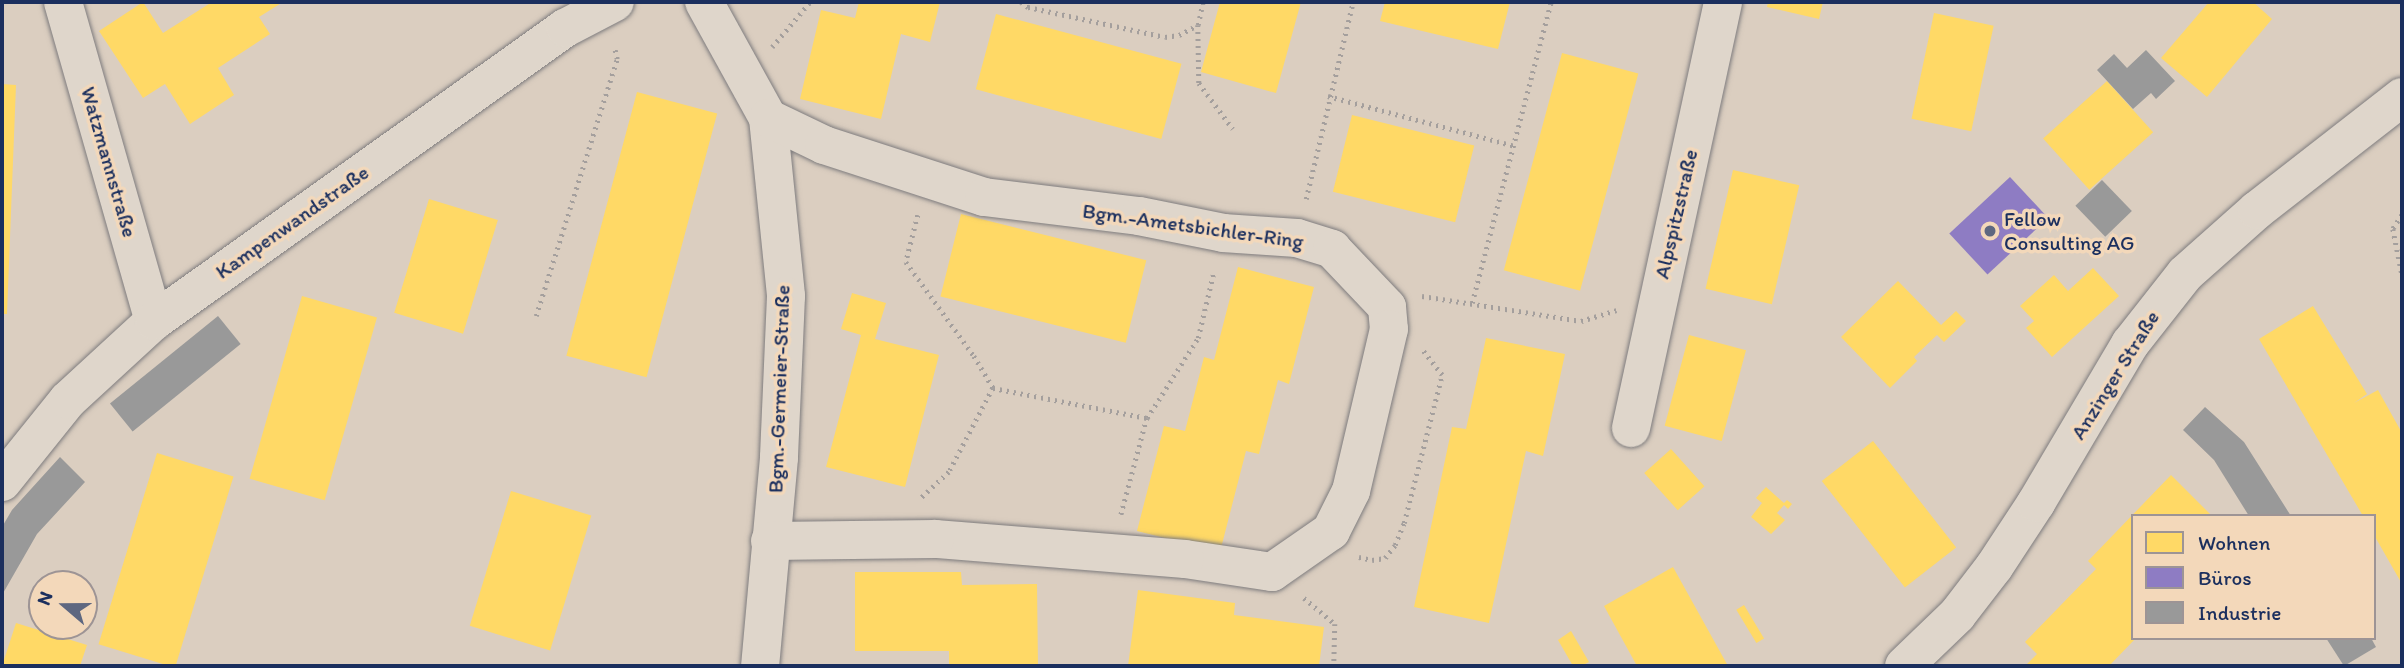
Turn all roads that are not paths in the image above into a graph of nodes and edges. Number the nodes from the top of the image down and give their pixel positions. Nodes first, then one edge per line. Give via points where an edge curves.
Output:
1 (63, 2) edge
2 (704, 2) edge
3 (1723, 2) edge
4 (613, 19) edge
5 (2402, 97) edge
6 (768, 118) junction
7 (154, 321) junction
8 (1631, 428) dead end
9 (2, 482) edge
10 (770, 541) junction
11 (760, 666) edge
12 (1903, 666) edge

1 - 7 street, Watzmannstraße
2 - 6 street, Bgm.-Germeier-Straße
3 - 8 street, Alpspitzstraße
4 - 7 street, Kampenwandstraße via 565,28
5 - 12 street, Anzinger Straße via 2257,210 2185,274 2130,344 1994,567 1956,615
6 - 10 street, Bgm.-Germeier-Straße via 786,296 779,458
6 - 10 street, Bgm.-Ametsbichler-Ring via 824,145 984,197 1139,216 1223,233 1297,238 1332,249 1387,307 1389,330 1351,491 1331,531 1272,572 1185,559 935,539
7 - 9 street, Kampenwandstraße via 68,400
10 - 11 street, Bgm.-Germeier-Straße

